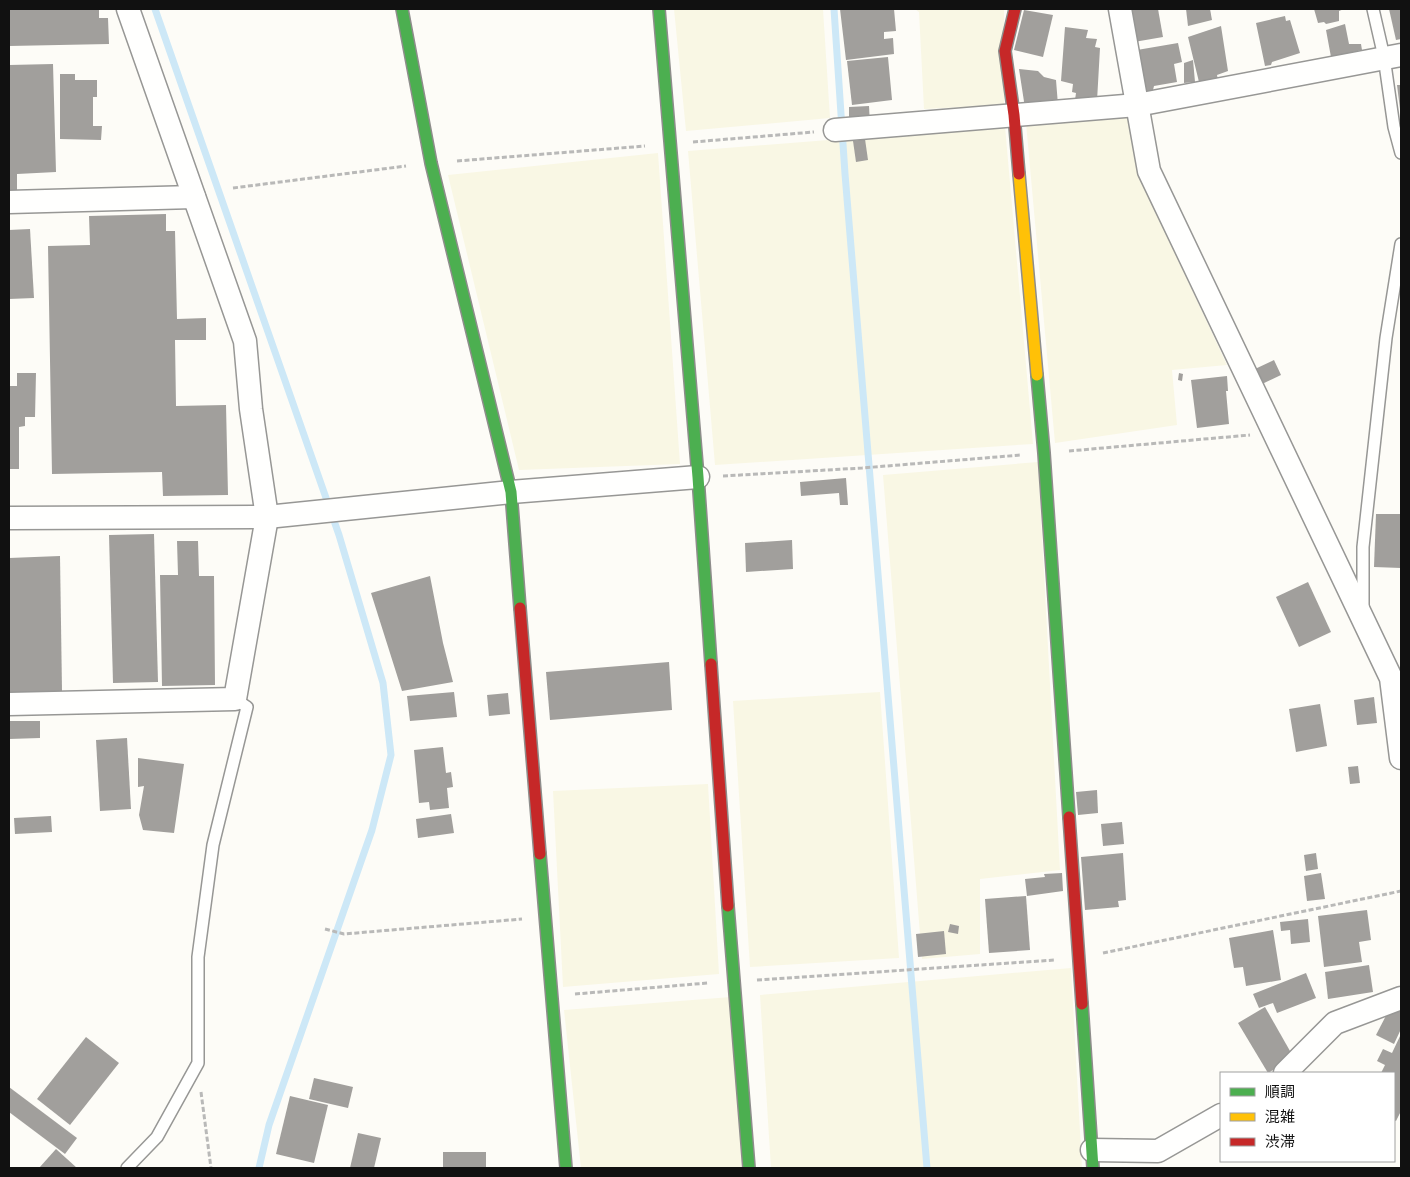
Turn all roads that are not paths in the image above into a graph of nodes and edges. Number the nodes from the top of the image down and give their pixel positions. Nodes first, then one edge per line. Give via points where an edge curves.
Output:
1 (128, 9) edge
2 (402, 9) edge
3 (659, 9) edge
4 (1015, 9) edge
5 (1120, 9) edge
6 (1373, 9) edge
7 (1393, 56) edge
8 (1137, 105) junction
9 (1014, 115) junction
10 (842, 130) road end
11 (1401, 153) edge
12 (194, 197) junction
13 (9, 202) edge
14 (1401, 244) edge
15 (698, 477) junction
16 (511, 492) junction
17 (267, 517) junction
18 (9, 518) edge
19 (1362, 620) junction
20 (235, 699) junction
21 (9, 704) edge
22 (1401, 758) edge
23 (1401, 998) edge
24 (1286, 1072) edge
25 (1220, 1116) edge
26 (1092, 1159) edge
27 (127, 1168) edge
28 (566, 1168) edge
29 (749, 1168) edge

1 - 12 street
2 - 16 street via 431,163
3 - 15 street
4 - 9 street via 1005,51
5 - 8 street
6 - 7 lane
7 - 8 street
7 - 11 lane via 1394,127
8 - 9 street
8 - 19 street via 1149,171
9 - 10 street
9 - 26 street via 1044,453
12 - 13 street
12 - 17 street via 245,340 251,409
14 - 19 lane via 1386,338 1362,547
15 - 16 street
15 - 29 street
16 - 17 street
16 - 28 street
17 - 18 street
17 - 20 street
19 - 22 street via 1391,678
20 - 21 street
20 - 27 lane via 247,707 213,846 198,957 198,1063 157,1137
23 - 24 street via 1335,1023
25 - 26 street via 1158,1151

